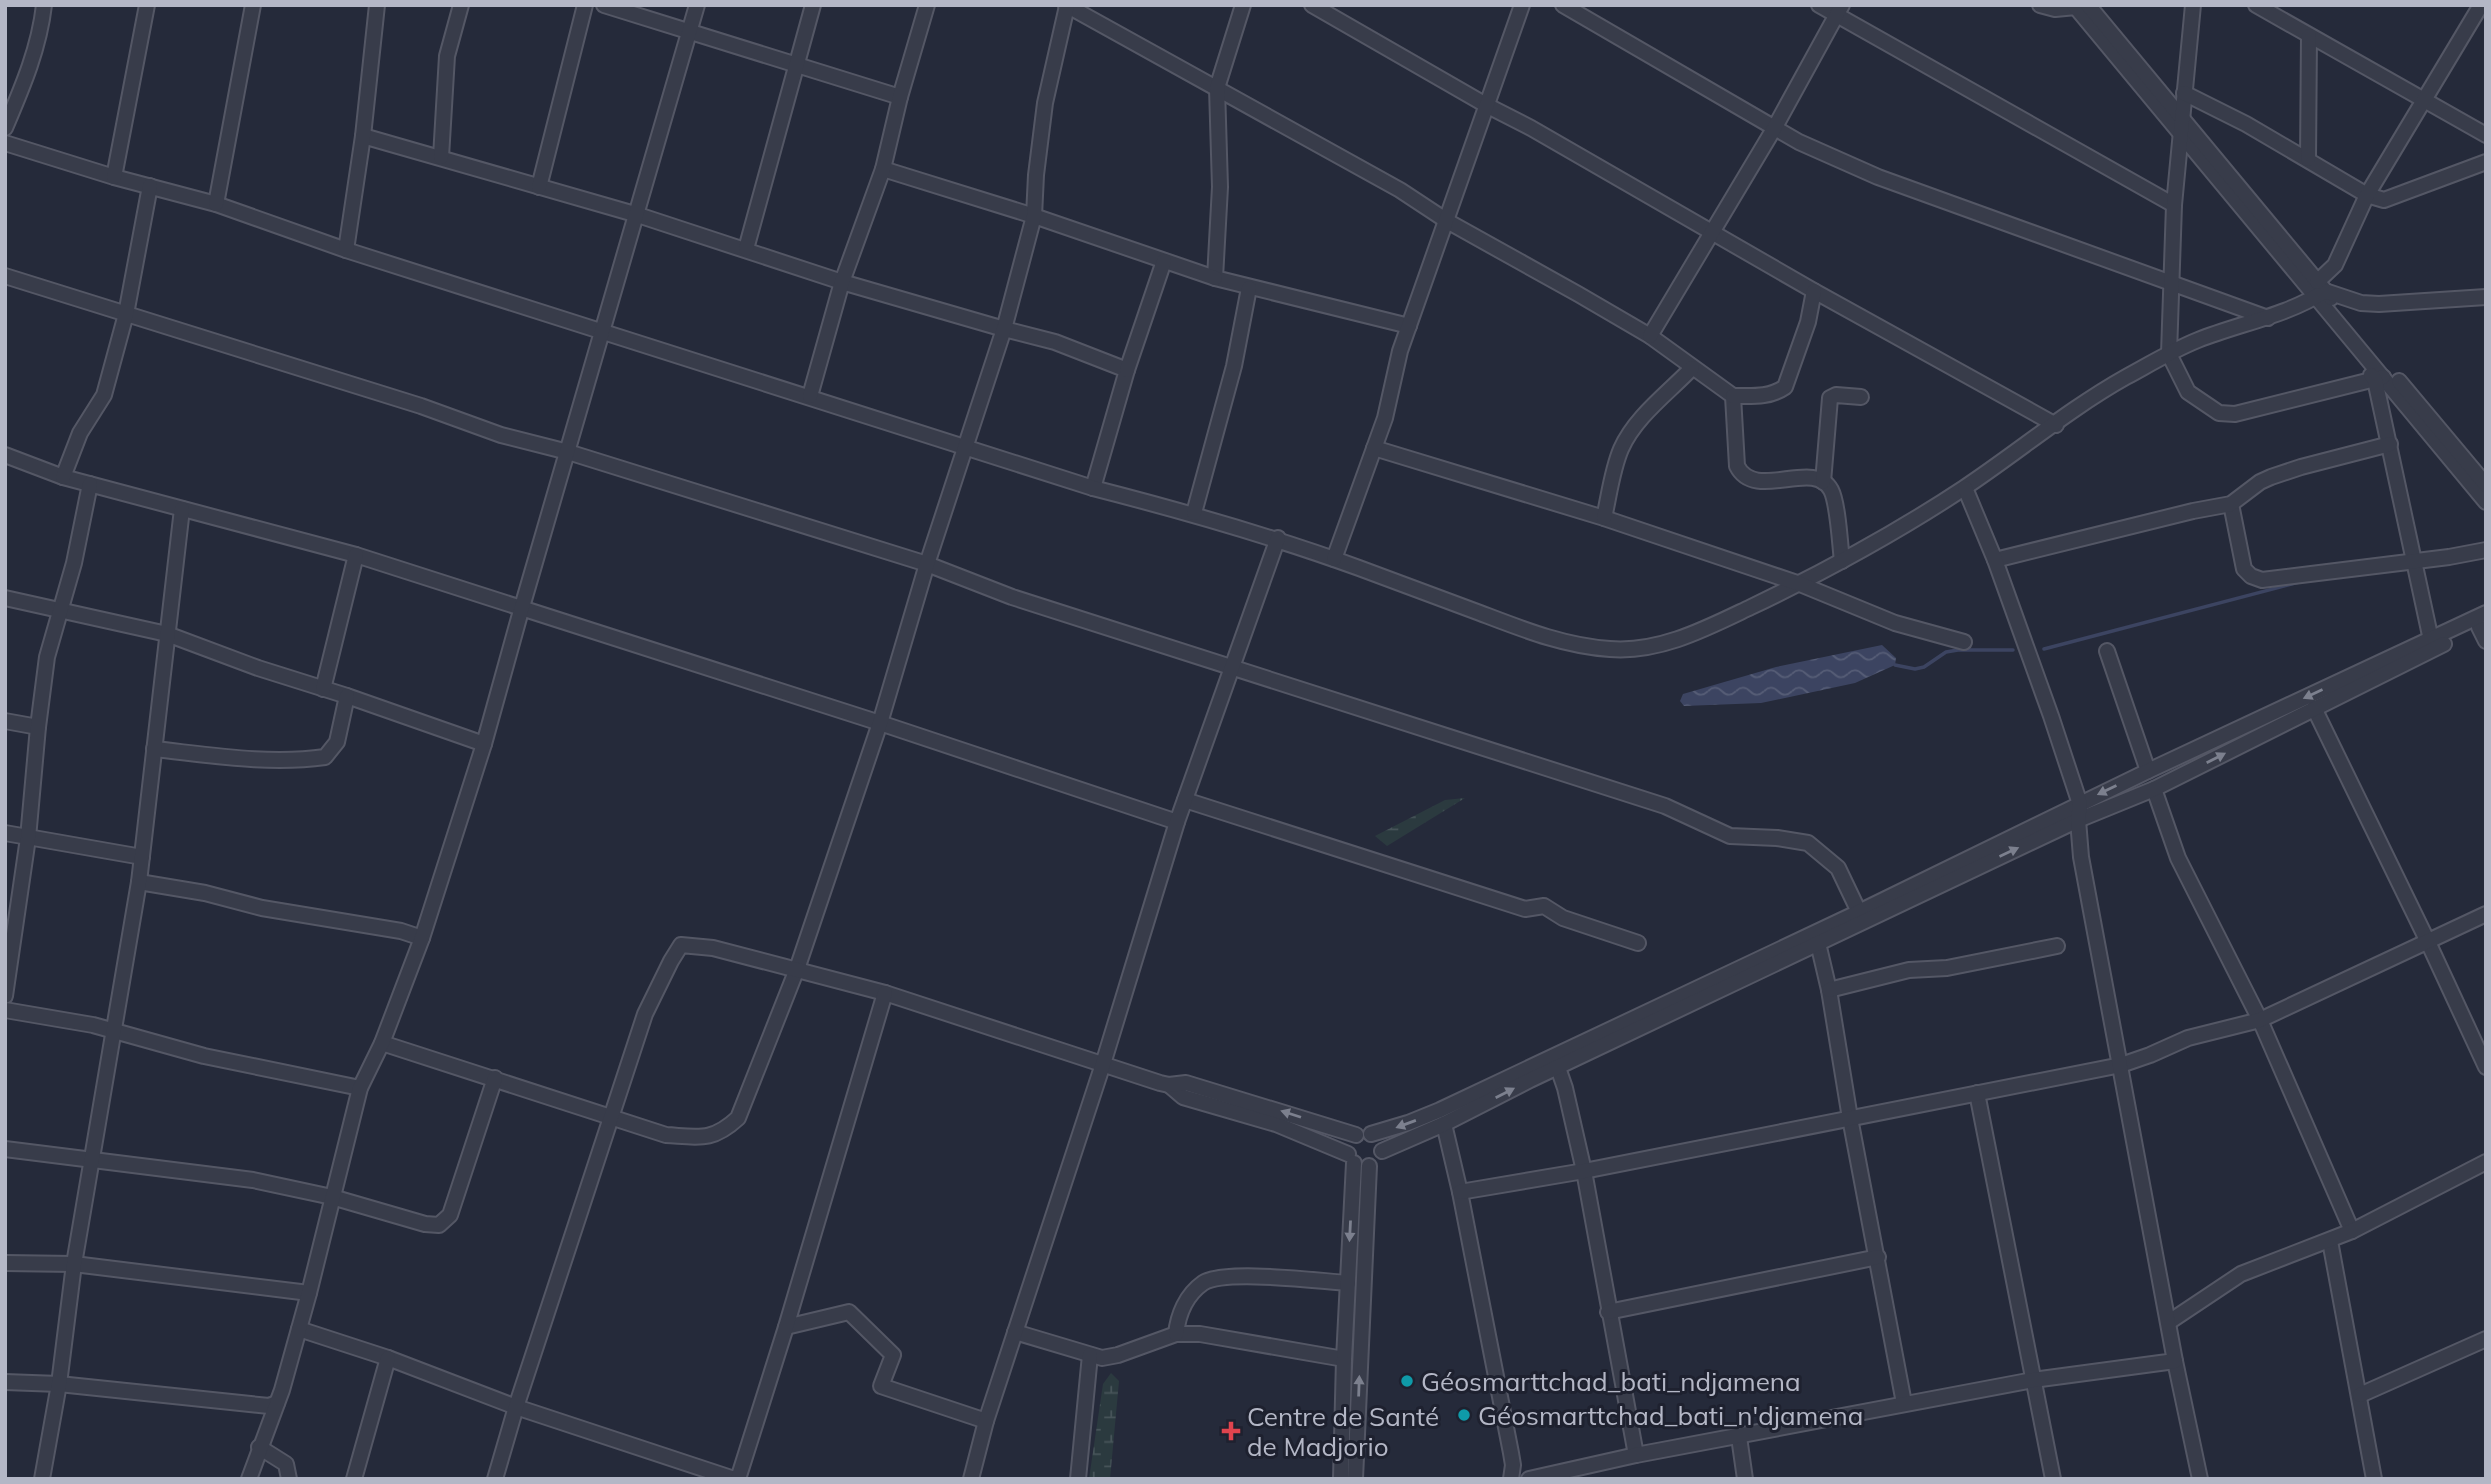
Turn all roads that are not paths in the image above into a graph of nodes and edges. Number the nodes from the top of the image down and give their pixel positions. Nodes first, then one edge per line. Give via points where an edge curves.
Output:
1 (44, 5) edge
2 (147, 5) edge
3 (253, 5) edge
4 (377, 5) edge
5 (461, 5) edge
6 (585, 5) edge
7 (604, 5) edge
8 (697, 5) edge
9 (813, 5) edge
10 (927, 5) edge
11 (1243, 5) edge
12 (1312, 5) edge
13 (1522, 5) edge
14 (1819, 5) edge
15 (2040, 5) edge
16 (2193, 5) edge
17 (2256, 5) edge
18 (1067, 6) edge
19 (1565, 6) edge
20 (2080, 6) edge
21 (2483, 6) edge
22 (1839, 10) edge
23 (1093, 11) edge
24 (690, 33) junction
25 (2309, 36) junction
26 (795, 64) junction
27 (1217, 88) junction
28 (2185, 93) junction
29 (900, 97) junction
30 (2424, 102) junction
31 (1486, 105) junction
32 (2182, 119) junction
33 (1775, 127) junction
34 (5, 128) edge
35 (2181, 134) junction
36 (2486, 135) edge
37 (363, 136) junction
38 (5, 144) edge
39 (441, 157) junction
40 (2308, 159) junction
41 (2486, 162) edge
42 (883, 169) junction
43 (114, 177) junction
44 (150, 186) junction
45 (539, 187) junction
46 (2367, 195) junction
47 (216, 204) junction
48 (2174, 205) junction
49 (638, 215) junction
50 (1034, 216) junction
51 (1447, 220) junction
52 (1711, 233) junction
53 (746, 249) junction
54 (346, 250) junction
55 (1164, 261) junction
56 (5, 276) edge
57 (1215, 278) junction
58 (842, 282) junction
59 (2171, 284) junction
60 (1250, 288) junction
61 (1814, 291) junction
62 (2317, 292) junction
63 (2484, 298) edge
64 (126, 314) junction
65 (2268, 318) junction
66 (1409, 326) junction
67 (602, 330) junction
68 (1004, 330) junction
69 (1650, 336) junction
70 (2169, 354) junction
71 (1692, 368) junction
72 (1127, 370) junction
73 (2379, 378) junction
74 (810, 396) junction
75 (1733, 396) junction
76 (1861, 397) dead end
77 (2056, 425) junction
78 (2390, 444) junction
79 (966, 446) junction
80 (1374, 448) junction
81 (568, 453) junction
82 (5, 455) edge
83 (62, 477) junction
84 (1823, 482) junction
85 (90, 484) junction
86 (2486, 485) edge
87 (1093, 488) junction
88 (1965, 488) junction
89 (2486, 502) edge
90 (2231, 503) junction
91 (182, 509) junction
92 (1194, 513) junction
93 (1604, 518) junction
94 (1278, 538) junction
95 (2486, 550) edge
96 (356, 555) junction
97 (1335, 559) junction
98 (1995, 560) junction
99 (2413, 560) junction
100 (1842, 561) junction
101 (927, 564) junction
102 (1800, 584) junction
103 (5, 598) edge
104 (522, 607) junction
105 (59, 612) junction
106 (2483, 621) edge
107 (167, 635) junction
108 (2431, 639) junction
109 (2486, 641) edge
110 (1964, 642) dead end
111 (2107, 651) dead end
112 (1232, 667) junction
113 (323, 689) junction
114 (347, 696) junction
115 (2314, 708) junction
116 (5, 720) edge
117 (880, 723) junction
118 (38, 727) junction
119 (484, 744) junction
120 (154, 749) junction
121 (2148, 771) junction
122 (2154, 789) junction
123 (1185, 800) junction
124 (2080, 804) junction
125 (2078, 820) junction
126 (1177, 822) junction
127 (5, 833) edge
128 (28, 838) junction
129 (142, 858) junction
130 (139, 882) junction
131 (1859, 912) junction
132 (2486, 914) edge
133 (422, 938) junction
134 (2428, 942) junction
135 (1638, 943) dead end
136 (1818, 943) junction
137 (2057, 946) dead end
138 (797, 969) junction
139 (1829, 990) junction
140 (885, 993) junction
141 (5, 996) edge
142 (5, 1010) edge
143 (2260, 1020) junction
144 (114, 1031) junction
145 (382, 1043) junction
146 (1556, 1061) junction
147 (1103, 1064) junction
148 (2121, 1065) junction
149 (2486, 1067) edge
150 (495, 1078) junction
151 (1169, 1085) junction
152 (360, 1088) junction
153 (1977, 1093) junction
154 (609, 1118) junction
155 (1850, 1118) junction
156 (1444, 1124) junction
157 (1371, 1134) junction
158 (1356, 1135) junction
159 (5, 1149) edge
160 (1382, 1151) junction
161 (1351, 1158) junction
162 (92, 1159) junction
163 (2486, 1162) edge
164 (1369, 1166) junction
165 (1584, 1171) junction
166 (1461, 1192) junction
167 (332, 1197) junction
168 (2352, 1231) junction
169 (2330, 1241) junction
170 (1878, 1257) junction
171 (5, 1263) edge
172 (74, 1264) junction
173 (1348, 1283) junction
174 (309, 1293) junction
175 (1608, 1312) junction
176 (2169, 1322) junction
177 (786, 1326) junction
178 (299, 1329) junction
179 (1015, 1332) junction
180 (1176, 1334) junction
181 (2486, 1339) edge
182 (1090, 1355) junction
183 (388, 1358) junction
184 (1344, 1359) junction
185 (2175, 1361) junction
186 (2033, 1380) junction
187 (5, 1382) edge
188 (60, 1384) junction
189 (2360, 1395) junction
190 (277, 1403) junction
191 (1904, 1403) junction
192 (516, 1407) junction
193 (986, 1421) junction
194 (1739, 1437) junction
195 (259, 1447) junction
196 (1636, 1455) junction
197 (42, 1479) edge
198 (249, 1479) edge
199 (289, 1479) edge
200 (354, 1479) edge
201 (495, 1479) edge
202 (736, 1479) edge
203 (971, 1479) edge
204 (1078, 1479) edge
205 (1341, 1479) edge
206 (1355, 1479) edge
207 (1511, 1479) edge
208 (1529, 1479) edge
209 (1745, 1479) edge
210 (2053, 1479) edge
211 (2200, 1479) edge
212 (2374, 1479) edge

1 - 34 street via 31,65
2 - 43 street
3 - 47 street
4 - 37 street
5 - 39 street via 447,56
6 - 45 street
7 - 24 street
8 - 24 street
9 - 26 street
10 - 29 street
11 - 27 street
12 - 31 street
13 - 31 street
14 - 22 street
15 - 20 street via 2055,9
16 - 28 street
17 - 25 street
18 - 23 street
18 - 50 street via 1045,103
19 - 33 street
20 - 32 street
20 - 35 street
21 - 30 street
22 - 33 street
22 - 48 street
23 - 27 street
24 - 26 street
24 - 49 street
25 - 30 street
25 - 40 street
26 - 29 street
26 - 53 street
27 - 51 street
27 - 57 street via 1220,187
28 - 32 street
28 - 40 street
29 - 42 street
30 - 36 street
30 - 46 street
31 - 51 street
31 - 52 street
32 - 35 street
32 - 62 street
33 - 52 street
33 - 59 street via 1878,177
35 - 48 street
35 - 62 street
37 - 39 street
37 - 54 street
38 - 43 street
39 - 45 street
40 - 46 street
41 - 46 street via 2384,200
42 - 50 street
42 - 58 street
43 - 44 street
44 - 47 street
44 - 64 street
45 - 49 street
46 - 62 street
47 - 54 street
48 - 59 street
49 - 53 street
49 - 67 street
50 - 55 street
50 - 68 street
51 - 66 street
51 - 69 street
52 - 61 street
52 - 69 street
53 - 58 street
54 - 67 street
55 - 57 street
55 - 72 street
56 - 64 street
57 - 60 street
58 - 68 street
58 - 74 street
59 - 65 street
59 - 70 street
60 - 66 street
60 - 92 street
61 - 75 street via 1786,387 1764,396
61 - 77 street
62 - 63 street via 2379,304
62 - 65 street
62 - 73 street
62 - 86 street
64 - 81 street
64 - 83 street via 104,395 80,432
65 - 70 street
66 - 80 street
67 - 74 street
67 - 81 street
68 - 72 street via 1055,342
68 - 79 street
69 - 71 street
70 - 73 street via 2188,392 2219,413 2235,414
70 - 77 street
71 - 75 street
71 - 93 street via 1628,436 1619,453
72 - 87 street
73 - 78 street
73 - 89 street
74 - 79 street
75 - 84 street via 1740,472 1752,480 1811,478
76 - 84 street via 1830,398
77 - 88 street
78 - 90 street via 2271,477
78 - 99 street
79 - 87 street
79 - 101 street
80 - 93 street
80 - 97 street
81 - 101 street
81 - 104 street
82 - 83 street
83 - 85 street
84 - 100 street via 1832,492
85 - 91 street
85 - 105 street
87 - 92 street
88 - 98 street
88 - 100 street
90 - 98 street
90 - 99 street via 2244,569 2262,580
91 - 96 street
91 - 107 street
92 - 94 street
93 - 102 street
94 - 97 street
94 - 112 street
95 - 99 street
96 - 104 street
96 - 113 street
97 - 102 street via 1531,633 1576,646 1614,650 1642,649 1709,628
98 - 124 street
99 - 108 street
100 - 102 street
101 - 112 street via 1012,597
101 - 117 street
102 - 110 street via 1895,623
103 - 105 street
104 - 117 street
104 - 119 street
105 - 107 street
105 - 118 street via 47,657
106 - 108 street
106 - 109 street
106 - 115 street
107 - 113 street
107 - 120 street
108 -> 121 street
111 - 121 street
112 - 123 street
112 - 131 street via 1665,806 1730,836 1808,844 1838,868
113 - 114 street
114 - 119 street
114 - 120 street via 337,742 325,757 261,760
122 -> 115 street
115 - 134 street
116 - 118 street
117 - 126 street
117 - 138 street
118 - 128 street
119 - 133 street
120 - 129 street
121 -> 124 street
122 - 125 street
122 - 143 street via 2178,858
123 - 126 street
123 - 135 street via 1525,909 1544,906 1563,918
124 - 125 street
124 - 131 street
136 -> 125 street
125 - 148 street via 2081,858
126 - 147 street
127 - 128 street
128 - 129 street
128 - 141 street
129 - 130 street
130 - 133 street
130 - 144 street
131 - 146 street via 1589,1040
132 - 134 street
133 - 145 street
134 - 143 street
134 - 149 street
136 - 139 street
136 - 146 street
137 - 139 street via 1947,968 1896,972
138 - 140 street
138 - 154 street via 738,1118 723,1132 704,1137 666,1135
138 - 154 street via 713,948 681,945 645,1014
139 - 155 street
140 - 147 street
140 - 177 street
142 - 144 street
143 - 148 street via 2188,1038
143 - 168 street
144 - 152 street via 204,1056
144 - 162 street
145 - 150 street
145 - 152 street
156 -> 146 street
146 -> 157 street
146 - 165 street
147 - 151 street
147 - 179 street
148 - 153 street
148 - 176 street
150 - 154 street
150 - 167 street via 445,1221 432,1225
158 -> 151 street via 1186,1083
151 - 161 street via 1183,1097 1276,1124
152 - 167 street
153 - 155 street
153 - 186 street
154 - 192 street
155 - 165 street
155 - 170 street
156 - 160 street
156 - 166 street
157 - 158 street
157 - 160 street
158 - 161 street via 1349,1143
159 - 162 street
160 - 164 street via 1378,1161
161 - 164 street
161 -> 173 street
162 - 167 street via 253,1180
162 - 172 street
163 - 168 street
206 -> 164 street
165 - 166 street
165 - 175 street
166 - 207 street via 1511,1453
167 - 174 street
168 - 169 street
169 - 176 street via 2241,1274
169 - 189 street
170 - 175 street
170 - 191 street
171 - 172 street
172 - 174 street
172 - 188 street
173 - 180 street via 1227,1276 1204,1283 1188,1299 1178,1316
173 - 184 street
174 - 178 street
175 - 196 street
176 - 185 street
177 - 193 street via 849,1312 893,1355 881,1387
177 - 202 street
178 - 183 street
178 - 190 street
179 - 182 street
179 - 193 street
180 - 182 street via 1118,1355
180 - 184 street via 1200,1334
181 - 189 street
182 - 204 street
183 - 192 street
183 - 200 street
184 - 205 street
185 - 186 street
185 - 211 street
186 - 191 street
186 - 210 street
187 - 188 street
188 - 190 street via 269,1406
188 - 197 street
189 - 212 street
190 - 195 street
191 - 194 street
192 - 201 street
192 - 202 street
193 - 203 street
194 - 196 street
194 - 209 street
195 - 198 street
195 - 199 street via 286,1464
196 - 208 street

